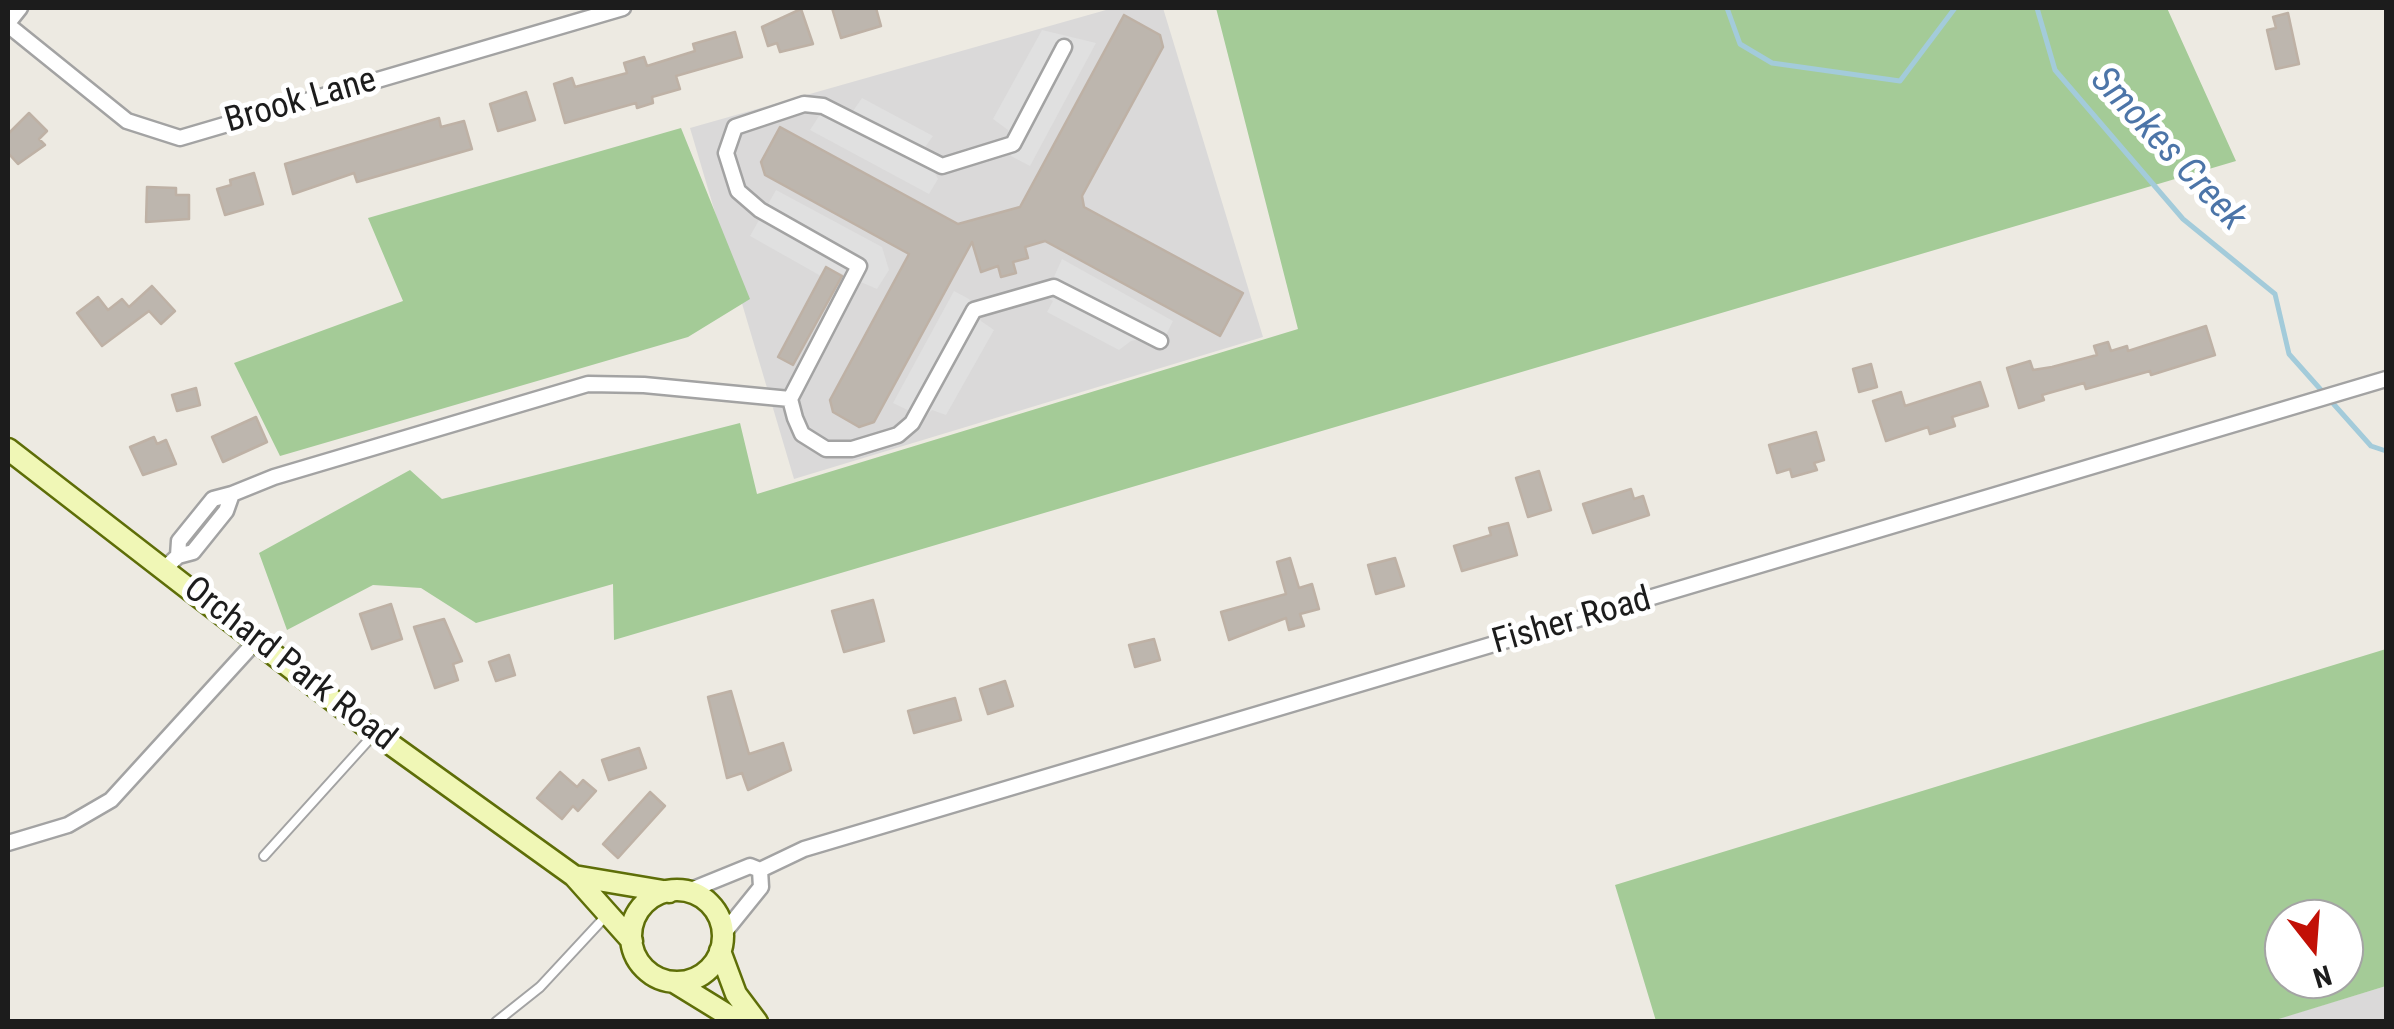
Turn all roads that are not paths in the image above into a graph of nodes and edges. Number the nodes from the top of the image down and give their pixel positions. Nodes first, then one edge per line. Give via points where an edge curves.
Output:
1 (20, 8) edge
2 (622, 8) edge
3 (8, 24) edge
4 (1064, 47) dead end
5 (1160, 342) dead end
6 (2386, 379) edge
7 (790, 399) junction
8 (8, 449) edge
9 (171, 562) junction
10 (256, 641) junction
11 (375, 733) junction
12 (8, 843) edge
13 (264, 856) dead end
14 (760, 870) junction
15 (574, 876) junction
16 (677, 892) junction
17 (608, 914) junction
18 (632, 941) junction
19 (721, 943) junction
20 (674, 982) junction
21 (496, 1022) edge
22 (739, 1022) edge
23 (757, 1022) edge

1 - 3 street
2 - 3 street, Brook Lane via 180,138 127,121
4 - 7 street via 1013,144 942,166 823,106 804,104 735,127 726,154 738,191 860,266
5 - 7 street via 1054,287 974,310 912,423 898,435 826,450 802,434
6 - 14 street, Fisher Road via 804,848
7 - 9 street via 588,384 274,476 232,494 193,552
8 - 9 main road, Orchard Park Road
9 - 10 main road, Orchard Park Road
10 - 11 main road, Orchard Park Road
10 - 12 street via 111,800 68,824
11 - 13 lane
11 - 15 main road, Orchard Park Road
14 - 16 street, Fisher Road via 750,866
14 - 19 street via 761,888
15 - 16 main road, Orchard Park Road
15 - 17 main road, Orchard Park Road
16 - 18 main road via 648,901 638,912
16 - 19 main road via 715,910
17 - 18 main road, Orchard Park Road
17 - 21 lane via 540,987
18 - 20 main road via 644,968
19 - 20 main road via 700,976
19 - 23 main road via 736,994
20 - 22 main road

